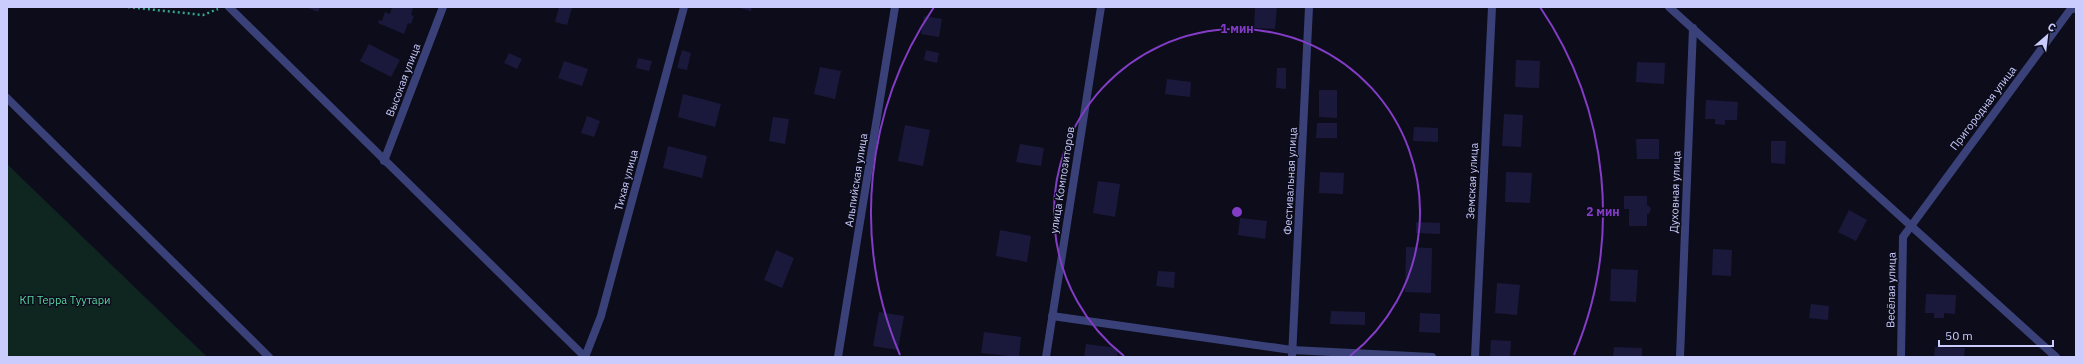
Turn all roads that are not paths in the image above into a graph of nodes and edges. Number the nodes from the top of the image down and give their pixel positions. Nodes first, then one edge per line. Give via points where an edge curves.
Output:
1 (229, 7) edge
2 (443, 7) edge
3 (684, 7) edge
4 (895, 7) edge
5 (1101, 7) edge
6 (1309, 7) edge
7 (1492, 7) edge
8 (1669, 7) edge
9 (2074, 11) edge
10 (1693, 28) junction
11 (7, 98) edge
12 (384, 161) junction
13 (1910, 225) junction
14 (1052, 316) junction
15 (1292, 354) edge
16 (269, 357) edge
17 (585, 357) edge
18 (838, 357) edge
19 (1046, 357) edge
20 (1432, 357) edge
21 (1475, 357) edge
22 (1680, 357) edge
23 (1901, 357) edge
24 (2056, 357) edge

1 - 12 street
2 - 12 street, Высокая улица
3 - 17 street, Тихая улица via 601,316
4 - 18 street, Альпийская улица
5 - 14 street, улица Композиторов
6 - 15 street, Фестивальная улица
7 - 21 street, Земская улица
8 - 10 street
9 - 13 street, Пригородная улица
10 - 13 street
10 - 22 street, Духовная улица
11 - 16 street
12 - 17 street
13 - 23 street, Весёлая улица via 1903,236
13 - 24 street
14 - 15 street
14 - 19 street, улица Композиторов
15 - 20 street

